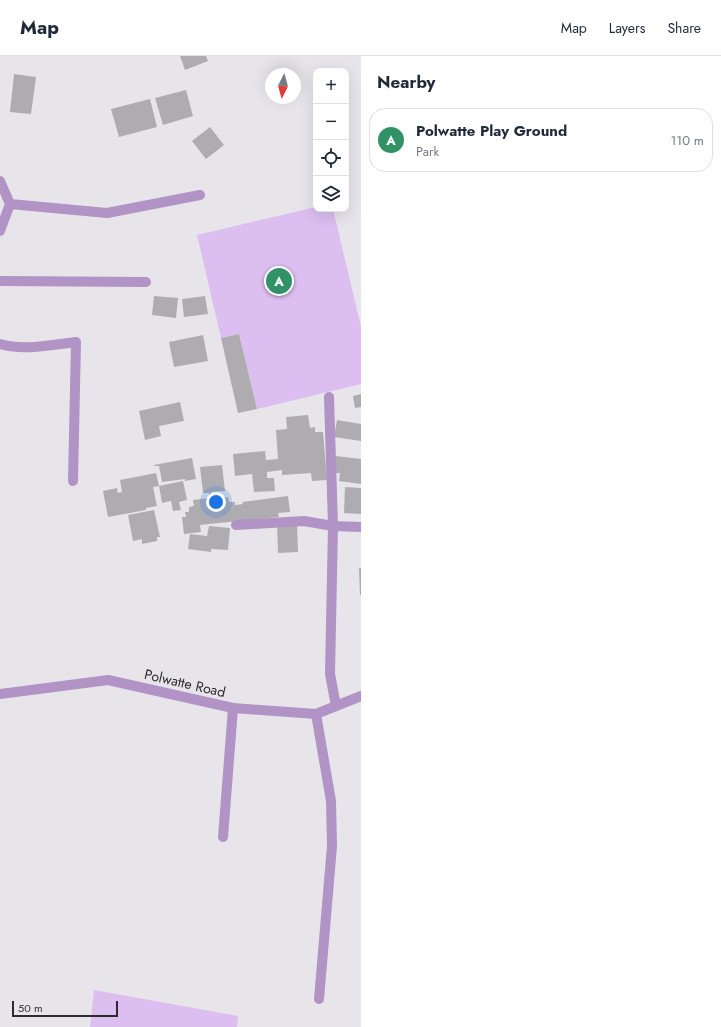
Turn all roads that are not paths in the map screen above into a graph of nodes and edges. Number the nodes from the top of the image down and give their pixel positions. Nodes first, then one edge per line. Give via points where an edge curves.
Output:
1 (0, 180) edge
2 (200, 195) dead end
3 (10, 204) junction
4 (0, 231) edge
5 (0, 281) edge
6 (146, 282) dead end
7 (0, 344) edge
8 (330, 397) dead end
9 (73, 481) dead end
10 (236, 525) dead end
11 (333, 526) junction
12 (361, 527) edge
13 (0, 694) edge
14 (361, 696) edge
15 (336, 706) junction
16 (233, 708) junction
17 (316, 714) junction
18 (223, 837) dead end
19 (319, 999) dead end

1 - 3 street
2 - 3 street via 107,212
3 - 4 street
5 - 6 street
7 - 9 street via 32,347 76,342
8 - 11 street
10 - 11 street via 304,521
11 - 12 street
11 - 15 street via 330,674
13 - 16 street, Polwatte Road via 108,680
14 - 15 street, Polwatte Road
15 - 17 street, Polwatte Road
16 - 17 street, Polwatte Road
16 - 18 street
17 - 19 street via 331,801 332,846

